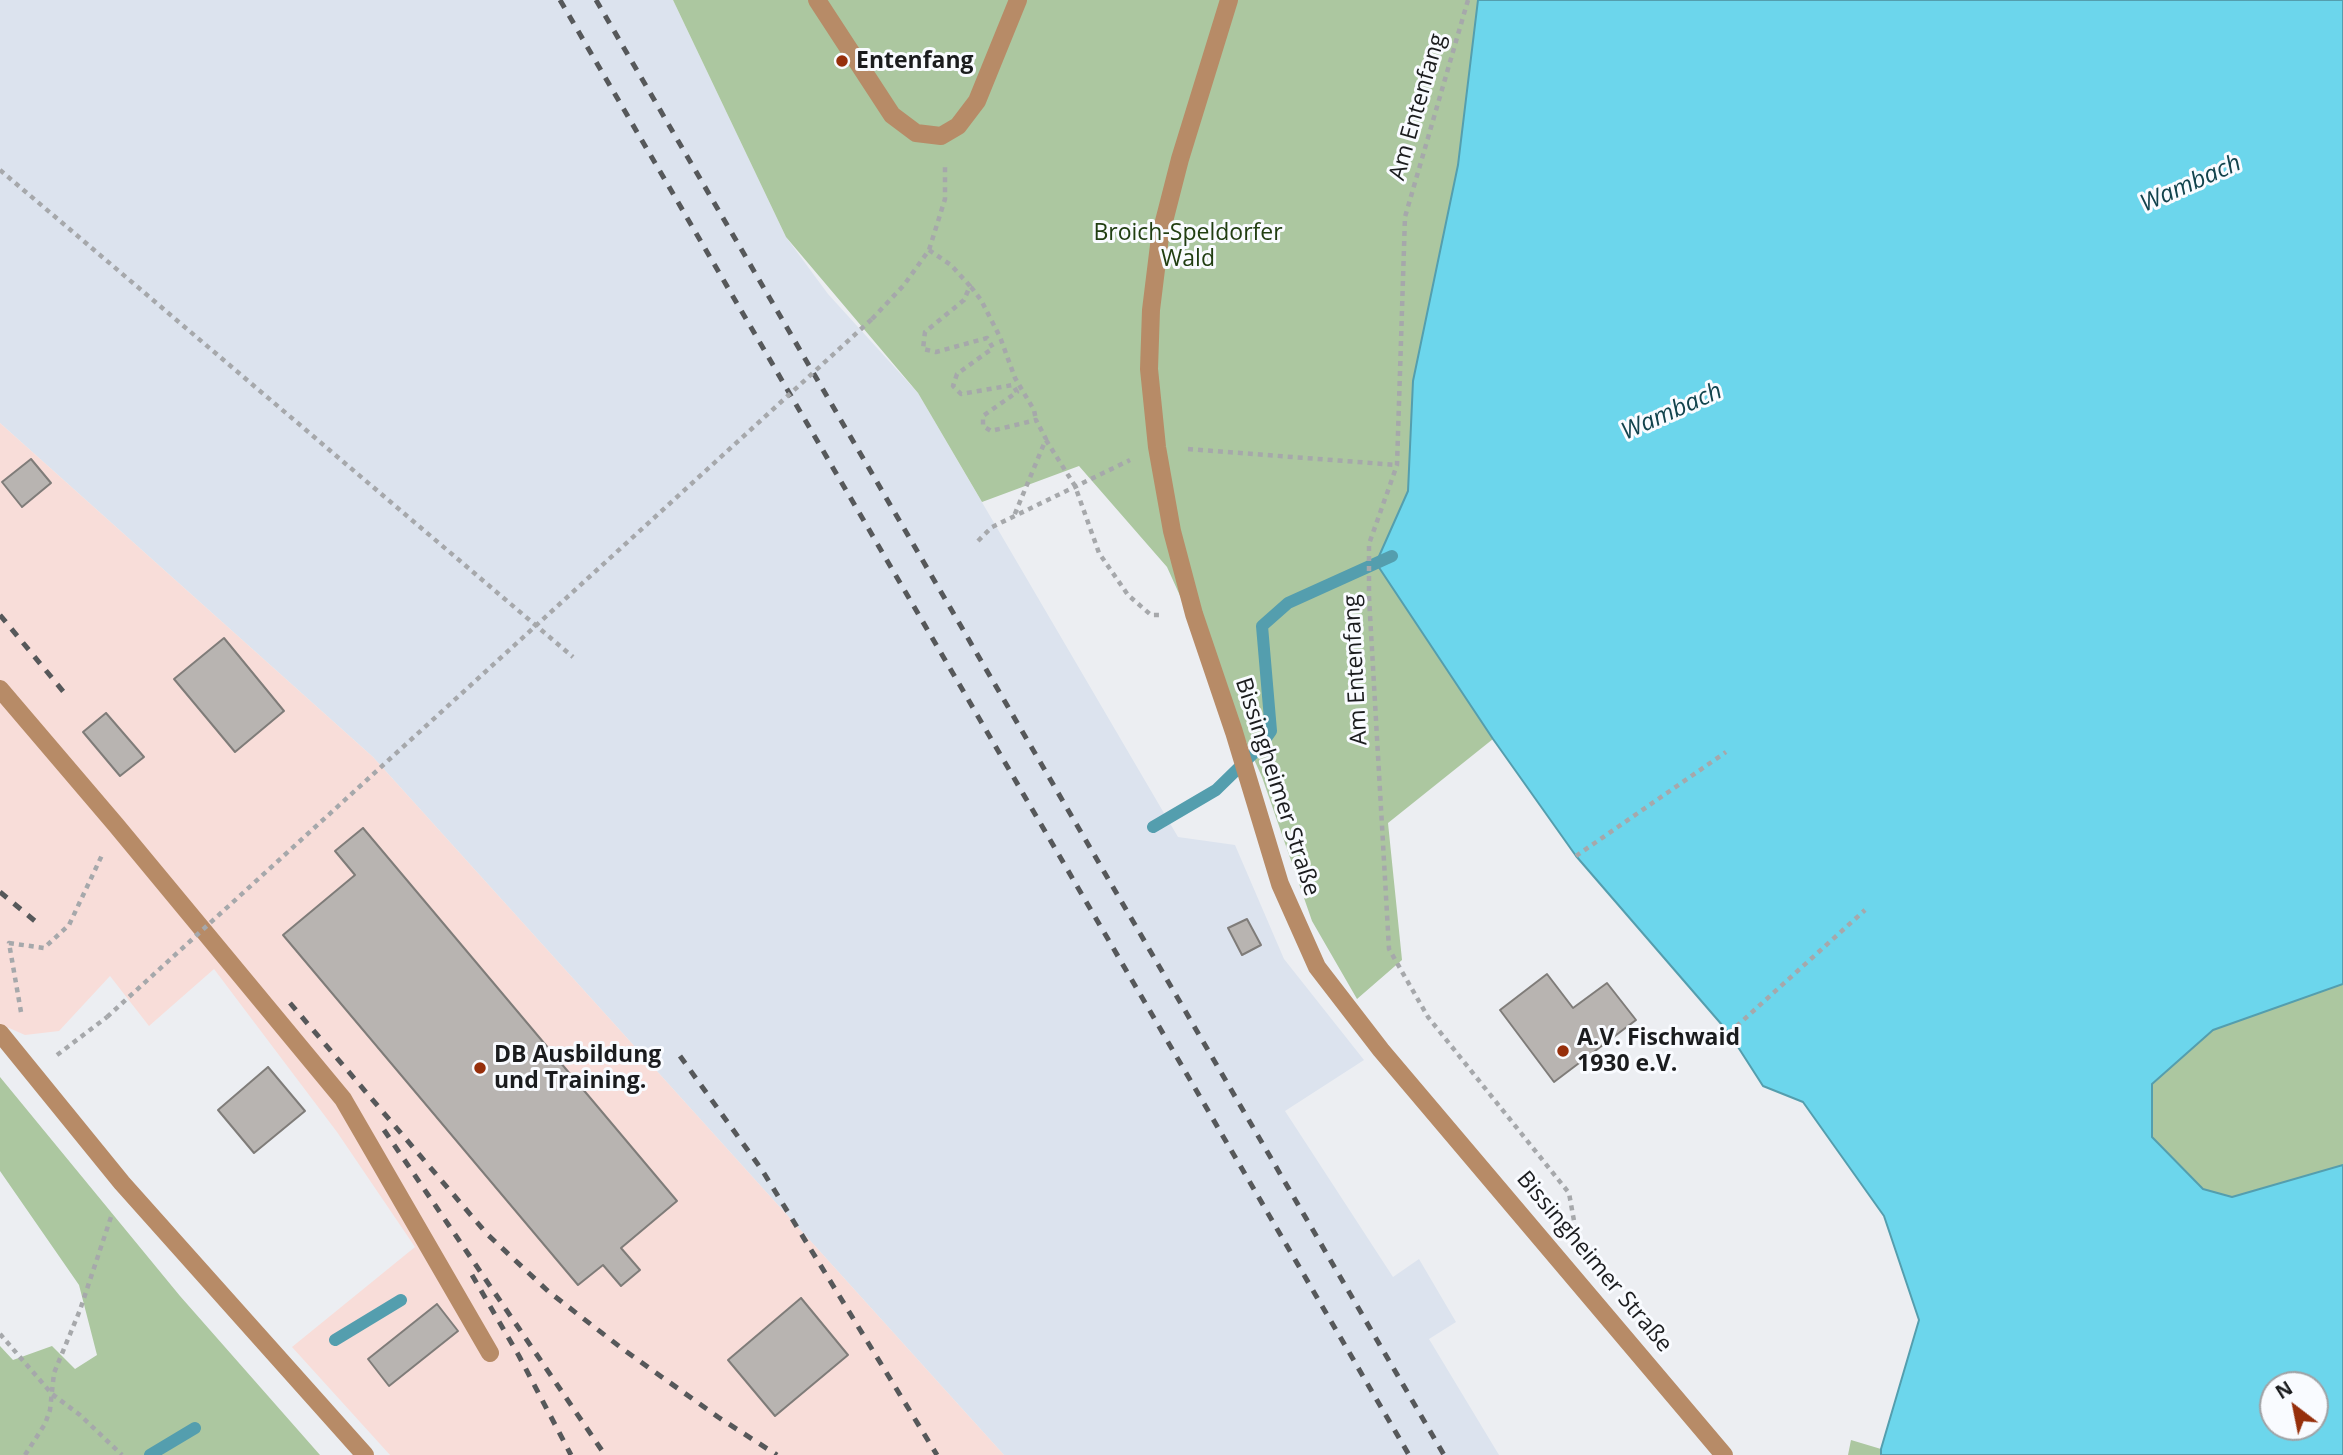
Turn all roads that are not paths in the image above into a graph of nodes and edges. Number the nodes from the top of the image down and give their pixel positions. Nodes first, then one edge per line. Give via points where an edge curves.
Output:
1 (817, 0) edge
2 (1018, 0) edge
3 (1229, 0) edge
4 (0, 689) edge
5 (0, 1033) edge
6 (490, 1353) dead end
7 (365, 1455) edge
8 (1724, 1455) edge

1 - 2 street via 892,115 915,133 941,136 958,126 977,101
3 - 8 street, Bissingheimer Straße via 1160,237 1149,369 1172,531 1280,884 1317,967 1381,1050
4 - 6 street via 343,1099
5 - 7 street via 122,1183

